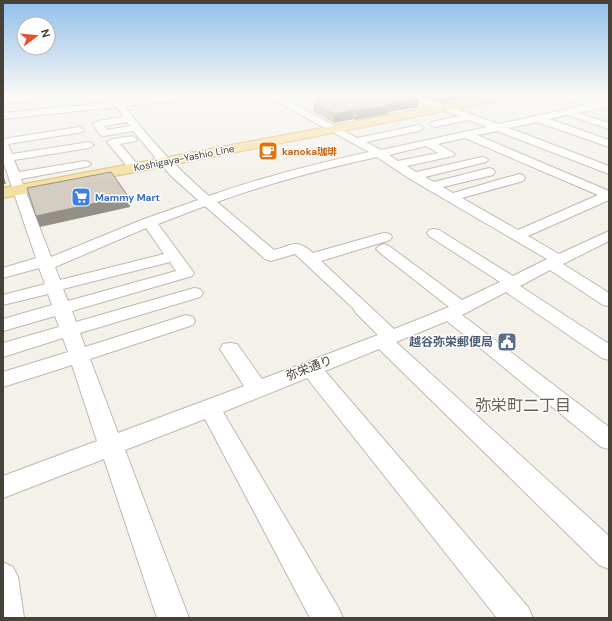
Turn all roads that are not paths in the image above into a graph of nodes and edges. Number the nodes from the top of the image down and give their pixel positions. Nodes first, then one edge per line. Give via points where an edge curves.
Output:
1 (18, 125) dead end
2 (134, 125) edge
3 (326, 125) edge
4 (354, 125) edge
5 (412, 125) edge
6 (492, 125) edge
7 (513, 125) edge
8 (551, 125) edge
9 (454, 126) dead end
10 (419, 128) junction
11 (500, 128) junction
12 (334, 129) junction
13 (79, 130) junction
14 (3, 134) edge
15 (469, 135) junction
16 (143, 137) junction
17 (445, 140) junction
18 (356, 141) junction
19 (430, 144) junction
20 (603, 150) edge
21 (380, 154) junction
22 (580, 158) junction
23 (83, 160) dead end
24 (482, 160) dead end
25 (166, 162) junction
26 (8, 165) edge
27 (396, 165) junction
28 (134, 168) junction
29 (609, 170) edge
30 (489, 172) dead end
31 (414, 176) junction
32 (518, 178) dead end
33 (432, 186) junction
34 (608, 195) edge
35 (451, 197) junction
36 (209, 202) junction
37 (149, 222) junction
38 (434, 233) dead end
39 (609, 235) edge
40 (516, 236) junction
41 (173, 256) junction
42 (310, 259) junction
43 (556, 262) junction
44 (45, 263) junction
45 (3, 273) edge
46 (510, 284) junction
47 (53, 287) junction
48 (605, 292) edge
49 (194, 293) dead end
50 (3, 300) edge
51 (61, 308) junction
52 (455, 311) junction
53 (186, 322) dead end
54 (3, 325) edge
55 (68, 329) junction
56 (386, 338) junction
57 (230, 349) dead end
58 (3, 350) edge
59 (609, 353) edge
60 (78, 357) junction
61 (311, 368) junction
62 (3, 380) edge
63 (257, 389) junction
64 (210, 408) junction
65 (609, 440) edge
66 (110, 446) junction
67 (3, 486) edge
68 (609, 555) edge
69 (3, 577) edge
70 (8, 618) edge
71 (173, 618) edge
72 (327, 618) edge
73 (517, 618) edge

1 - 13 street
2 - 16 street
3 - 12 street
4 - 12 main road, Koshigaya-Yashio Line
5 - 10 street
6 - 11 street
7 - 11 street
8 - 20 street
9 - 15 street
10 - 17 street
10 - 18 street
11 - 15 street
11 - 22 street
12 - 18 street
12 - 25 main road, Koshigaya-Yashio Line
13 - 14 street
13 - 26 street
13 - 26 street
15 - 17 street
15 - 34 street
16 - 25 street
16 - 28 street via 112,142
17 - 19 street
18 - 21 street
19 - 21 street
19 - 27 street via 449,154
20 - 22 street
21 - 27 street
21 - 36 street via 309,169 249,186
22 - 29 street
23 - 26 street
24 - 31 street
25 - 28 main road, Koshigaya-Yashio Line
25 - 36 street
26 - 28 main road, Koshigaya-Yashio Line
26 - 44 street
27 - 31 street
30 - 33 street
31 - 33 street
32 - 35 street
33 - 35 street
34 - 40 street
35 - 40 street
36 - 37 street
36 - 42 street via 271,256 298,248
37 - 41 street
37 - 44 street
38 - 46 street
39 - 43 street, 弥栄通り
40 - 43 street
41 - 47 street
41 - 51 street via 186,273
42 - 52 street via 385,243
42 - 56 street via 361,306
43 - 46 street, 弥栄通り
43 - 48 street
44 - 45 street
44 - 47 street
46 - 52 street, 弥栄通り
46 - 59 street
47 - 50 street
47 - 51 street
49 - 55 street
51 - 54 street
51 - 55 street
52 - 56 street, 弥栄通り
52 - 65 street
53 - 60 street
55 - 58 street
55 - 60 street
56 - 61 street, 弥栄通り
56 - 68 street
57 - 63 street
60 - 62 street
60 - 66 street
61 - 63 street, 弥栄通り
61 - 73 street
63 - 64 street, 弥栄通り
64 - 66 street, 弥栄通り
64 - 72 street
66 - 67 street, 弥栄通り
66 - 71 street
69 - 70 street

